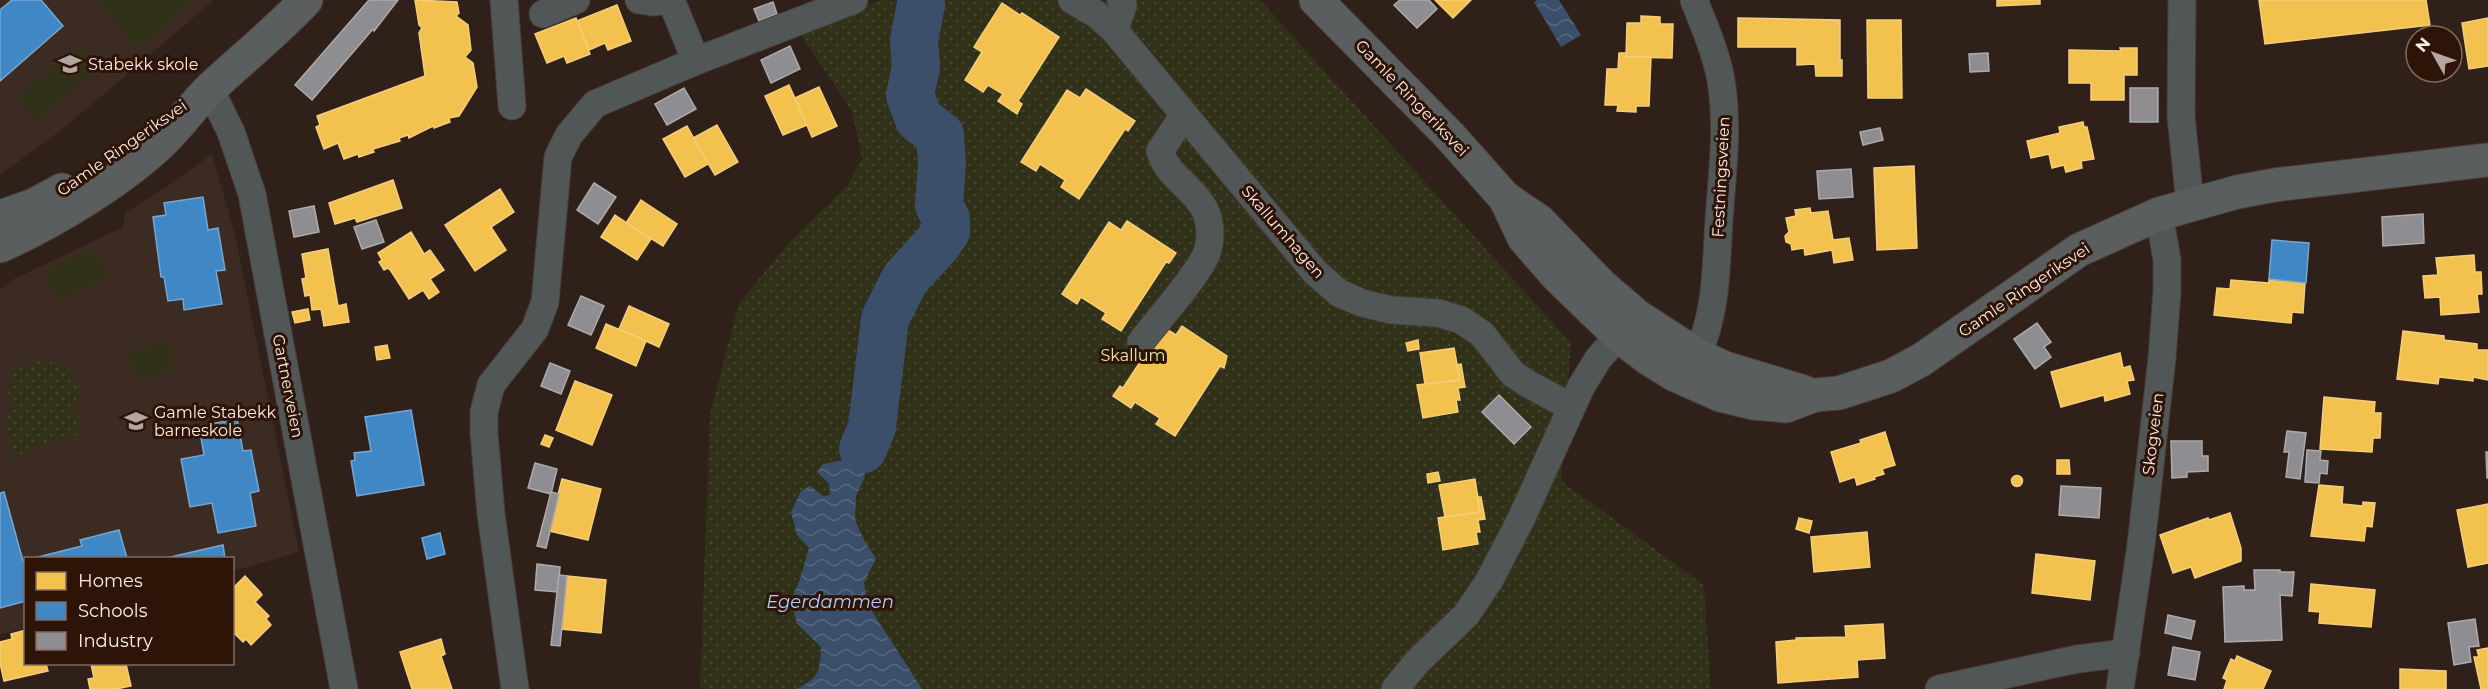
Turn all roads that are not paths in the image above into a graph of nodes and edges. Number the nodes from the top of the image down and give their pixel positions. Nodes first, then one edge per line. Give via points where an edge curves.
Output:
1 (306, 0) edge
2 (504, 0) edge
3 (576, 0) edge
4 (639, 0) edge
5 (670, 0) edge
6 (854, 0) edge
7 (1072, 0) edge
8 (1121, 0) edge
9 (1316, 0) edge
10 (1694, 0) edge
11 (2182, 0) edge
12 (543, 14) dead end
13 (1114, 30) junction
14 (696, 61) junction
15 (210, 89) junction
16 (512, 106) dead end
17 (1184, 115) junction
18 (2488, 160) edge
19 (2190, 203) junction
20 (2159, 214) junction
21 (0, 217) edge
22 (0, 246) edge
23 (1628, 326) junction
24 (1141, 342) dead end
25 (1697, 355) junction
26 (1815, 395) junction
27 (1571, 407) junction
28 (2126, 653) junction
29 (1939, 688) edge
30 (344, 689) edge
31 (515, 689) edge
32 (1395, 689) edge
33 (2120, 689) edge

1 - 15 main road, Gamle Ringeriksvei
2 - 16 street
3 - 12 street
4 - 5 street
5 - 14 street
6 - 14 street
7 - 13 street, Skallumhagen
8 - 13 street via 1123,6
9 - 23 main road, Gamle Ringeriksvei via 1506,198 1524,238 1557,276
10 - 25 street, Festningsveien via 1711,41 1722,85 1726,128 1713,302 1706,336
11 - 19 street via 2181,116
13 - 17 street, Skallumhagen
14 - 31 street via 595,104 568,135 558,157 545,302 535,329 491,386 484,412 484,433
15 - 21 main road, Gamle Ringeriksvei via 160,119 59,192
15 - 22 main road, Gamle Ringeriksvei via 165,139 122,175
15 - 30 street, Gartnerveien via 231,132 252,194
17 - 24 street via 1160,151 1168,170 1201,203 1210,224 1208,251
17 - 27 street, Skallumhagen via 1315,272 1339,293 1391,310 1438,313 1461,320 1482,334 1513,374
18 - 19 main road, Gamle Ringeriksvei via 2275,185
19 - 20 main road, Gamle Ringeriksvei
20 - 26 main road, Gamle Ringeriksvei via 2079,250 1901,371 1855,388
20 - 28 street, Skogveien via 2166,260 2166,302
23 - 25 main road, Gamle Ringeriksvei
23 - 26 main road, Gamle Ringeriksvei via 1649,359 1720,395 1786,406
23 - 27 street via 1598,359
25 - 26 main road, Gamle Ringeriksvei via 1725,368
27 - 32 street via 1489,580 1466,615
28 - 29 street via 2077,659
28 - 33 street, Skogveien

